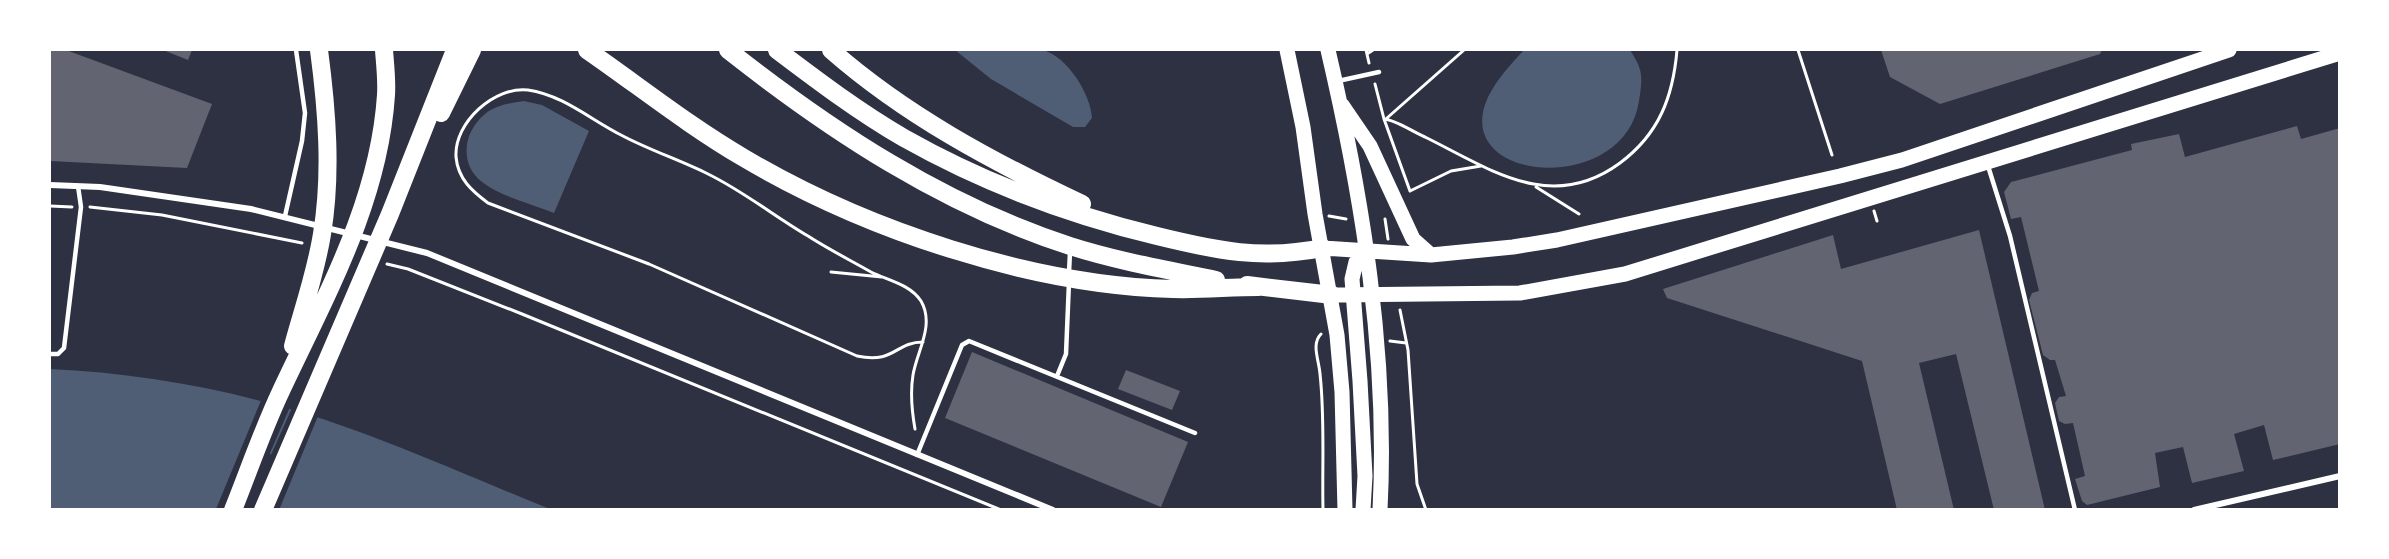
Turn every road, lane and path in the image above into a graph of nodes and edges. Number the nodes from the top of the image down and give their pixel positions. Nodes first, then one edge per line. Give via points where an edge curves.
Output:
1 (296, 50) edge
2 (319, 50) edge
3 (384, 50) edge
4 (455, 50) edge
5 (472, 50) edge
6 (587, 50) edge
7 (728, 50) edge
8 (777, 50) edge
9 (831, 50) edge
10 (1287, 50) edge
11 (1328, 50) edge
12 (1373, 50) edge
13 (1464, 50) edge
14 (1677, 50) edge
15 (1798, 50) edge
16 (2229, 50) edge
17 (1366, 52) edge
18 (2340, 53) edge
19 (1369, 61) dead end
20 (1379, 72) dead end
21 (1335, 82) junction
22 (1376, 87) dead end
23 (1339, 100) junction
24 (1385, 119) junction
25 (1832, 155) dead end
26 (1986, 161) junction
27 (1482, 165) junction
28 (50, 185) edge
29 (78, 186) junction
30 (1536, 187) junction
31 (1410, 191) junction
32 (1413, 198) dead end
33 (50, 206) edge
34 (81, 207) junction
35 (390, 213) junction
36 (1384, 214) dead end
37 (1579, 214) dead end
38 (285, 216) junction
39 (1388, 237) dead end
40 (310, 244) dead end
41 (1071, 246) junction
42 (1323, 248) junction
43 (1366, 250) junction
44 (1431, 255) junction
45 (386, 264) dead end
46 (831, 272) dead end
47 (883, 277) junction
48 (1069, 278) junction
49 (1259, 287) junction
50 (1332, 295) junction
51 (1353, 295) junction
52 (1373, 296) junction
53 (1403, 328) dead end
54 (1321, 334) dead end
55 (923, 342) junction
56 (50, 354) edge
57 (1058, 376) junction
58 (279, 394) junction
59 (1195, 433) dead end
60 (917, 455) junction
61 (2340, 476) edge
62 (233, 510) edge
63 (263, 510) edge
64 (1001, 510) edge
65 (1053, 510) edge
66 (1323, 510) edge
67 (1346, 510) edge
68 (1363, 510) edge
69 (1380, 510) edge
70 (1426, 510) edge
71 (2075, 510) edge
72 (2194, 510) edge

1 - 38 lane via 305,113
2 - 58 highway via 327,106 322,235
3 - 58 highway via 387,92 383,135 366,204
4 - 35 highway
5 - 35 highway
6 - 48 highway via 744,158 825,199 936,245
7 - 41 highway via 788,97 901,170 1007,222
8 - 42 highway via 904,138 992,181 1098,222 1221,251 1277,256
9 - 42 highway via 904,106 968,147 1093,209 1220,240
10 - 42 main road
11 - 21 main road
12 - 17 path
13 - 24 path
14 - 30 path via 1668,102 1647,138 1631,155 1597,177 1579,183
15 - 25 path
16 - 44 main road via 1840,176 1557,240
17 - 19 path
18 - 26 main road
20 - 21 lane
21 - 23 main road
22 - 24 path
23 - 43 main road
23 - 44 main road via 1370,146 1413,239
24 - 27 path
24 - 31 path
26 - 52 main road via 1625,274 1520,293
26 - 71 lane via 2010,236
27 - 30 path
27 - 31 path via 1451,171
28 - 29 street
29 - 34 lane
29 - 38 street
30 - 37 path
31 - 32 path
33 - 34 path
34 - 40 path via 162,215
34 - 56 lane via 64,348 58,354
35 - 63 highway
36 - 39 path
38 - 60 street via 427,253
41 - 48 lane
41 - 49 highway via 1166,270
42 - 43 main road
42 - 50 main road
43 - 44 main road
43 - 51 main road via 1356,262
43 - 52 main road
45 - 64 path via 522,314
46 - 47 path
47 - 55 path via 902,285 920,301 926,317
47 - 55 path via 807,236 710,174 622,136 549,95 526,90 508,91 493,98 471,119 459,140 456,156 461,176 469,189 488,203 649,264 857,356 875,359 912,342
48 - 49 highway via 1172,289
48 - 57 lane via 1066,354
49 - 50 highway
50 - 51 main road
50 - 67 main road via 1342,392
51 - 52 main road
51 - 68 main road via 1365,476
52 - 69 main road via 1381,400
53 - 70 path via 1408,350 1417,484
54 - 66 path via 1316,347
55 - 60 path via 913,376 911,408
57 - 59 lane
57 - 60 lane via 973,341 965,342
58 - 62 highway
60 - 65 street
61 - 72 street

